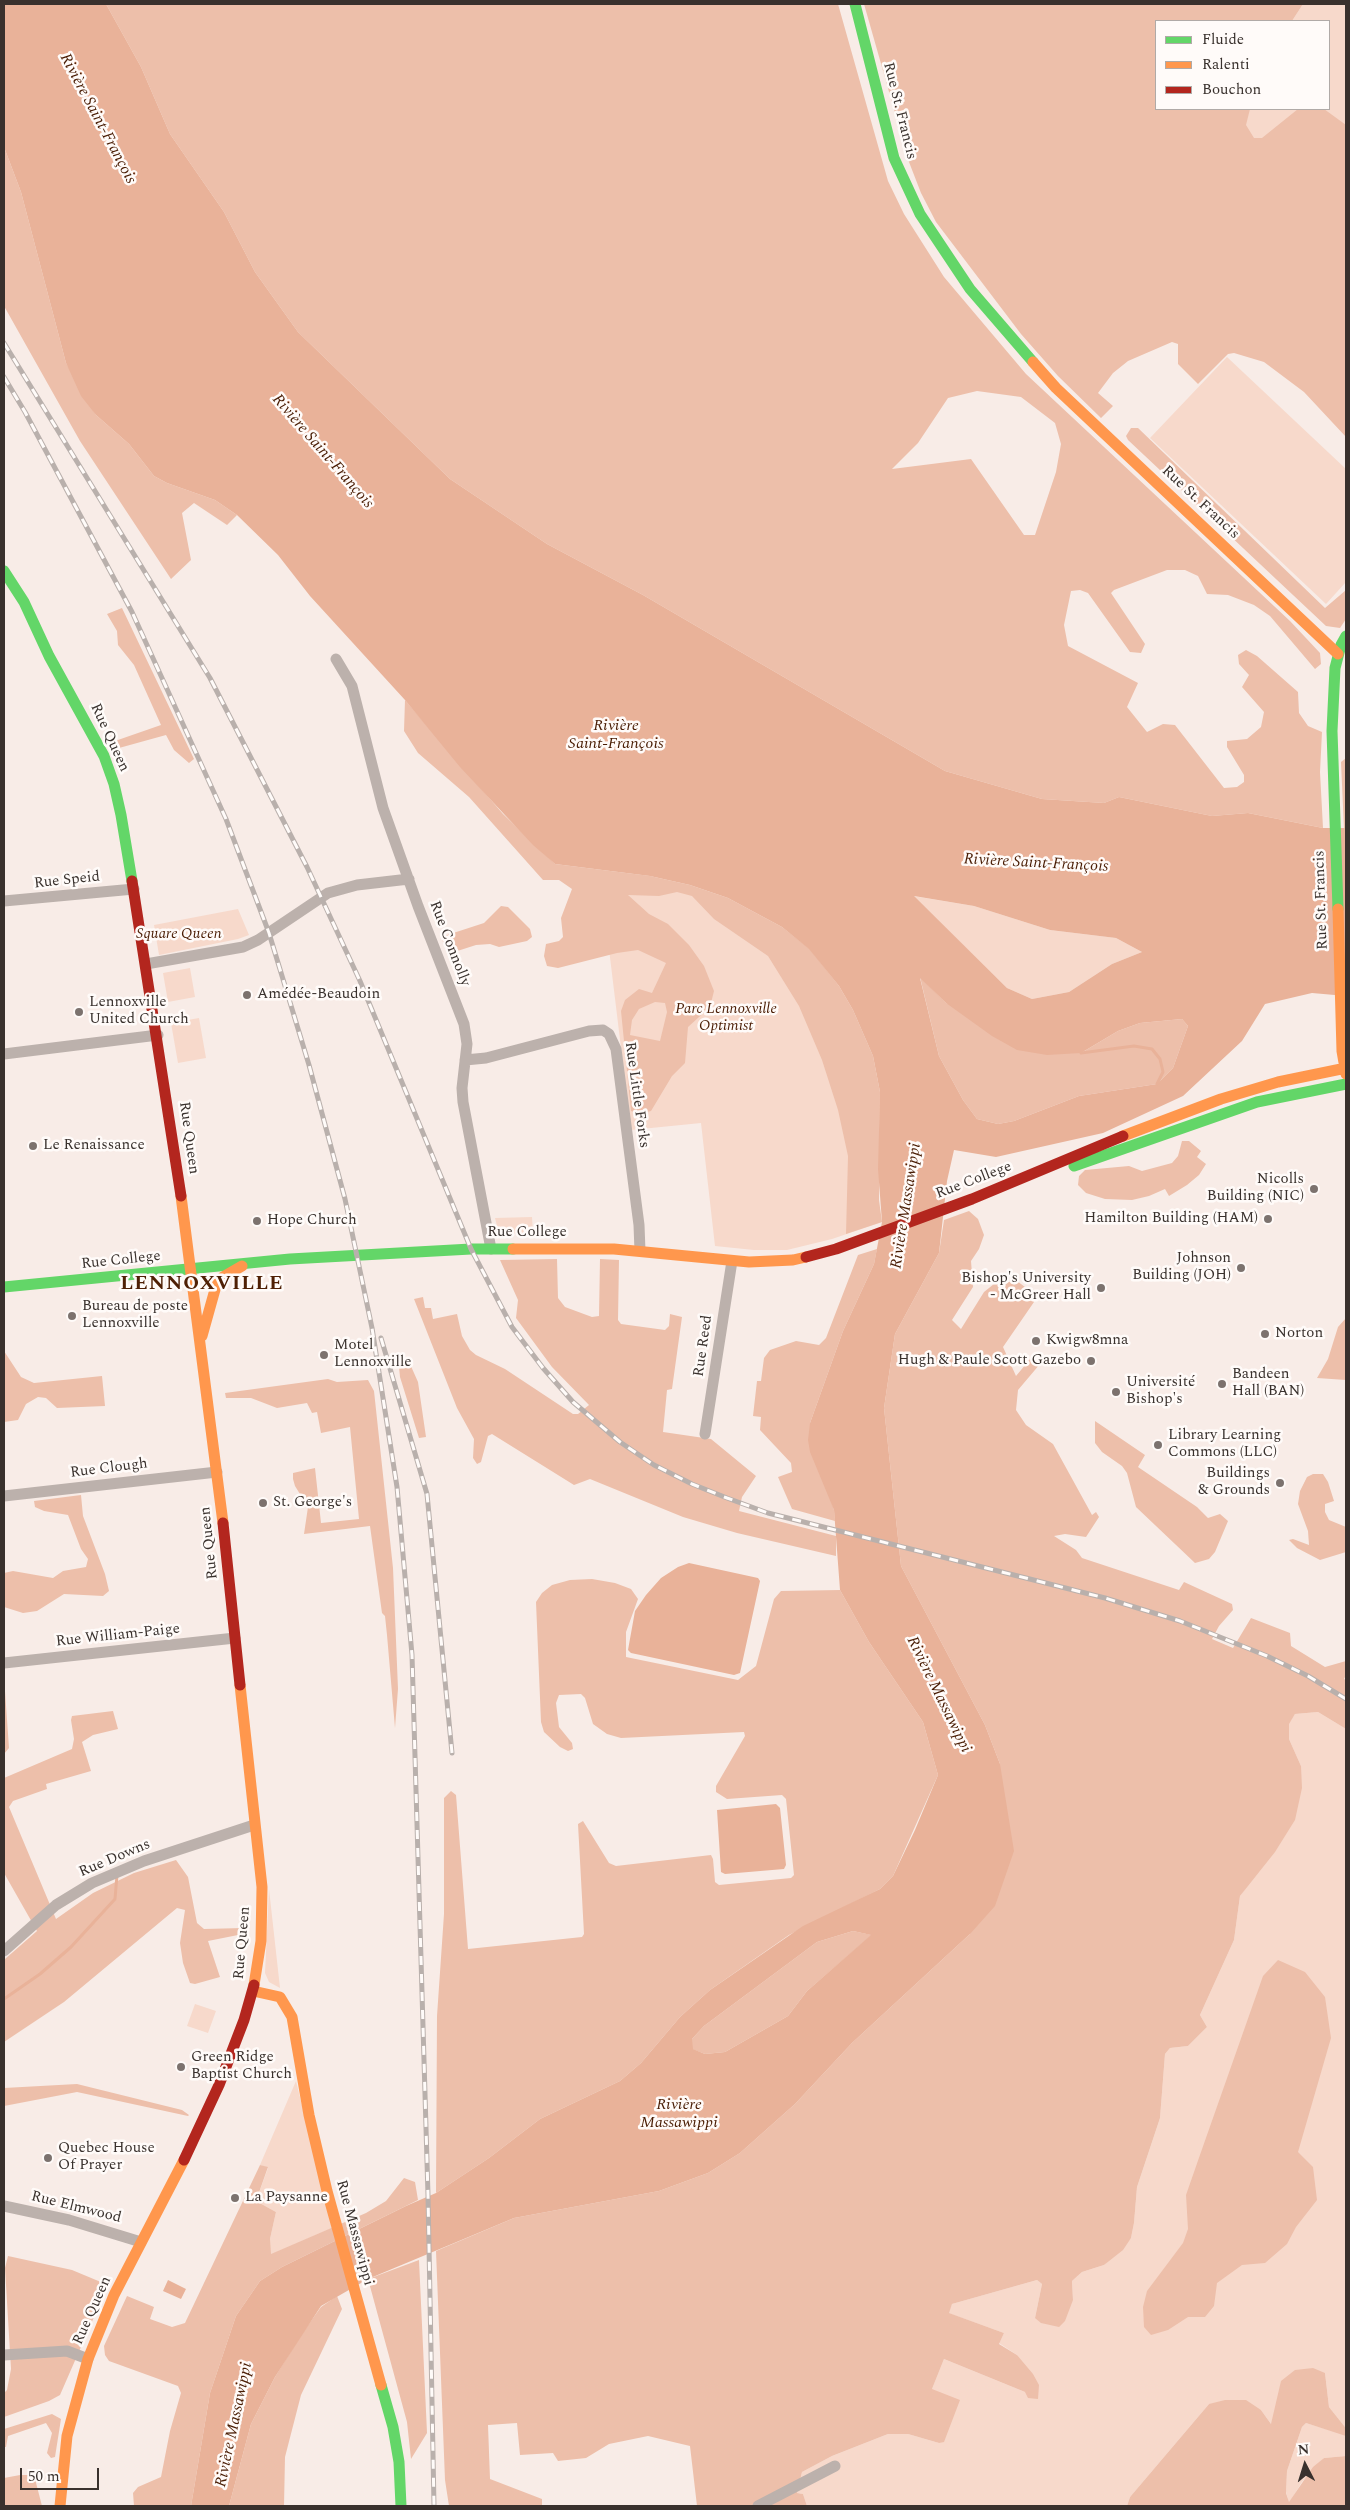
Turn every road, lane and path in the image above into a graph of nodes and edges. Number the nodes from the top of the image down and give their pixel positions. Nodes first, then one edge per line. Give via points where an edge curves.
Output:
1 (855, 4) edge
2 (4, 571) edge
3 (1346, 636) edge
4 (1338, 654) junction
5 (336, 659) dead end
6 (409, 879) junction
7 (134, 889) junction
8 (4, 901) edge
9 (146, 964) junction
10 (158, 1035) junction
11 (4, 1054) edge
12 (465, 1060) junction
13 (1346, 1070) edge
14 (1346, 1084) edge
15 (1036, 1174) junction
16 (491, 1249) junction
17 (640, 1251) junction
18 (732, 1261) junction
19 (251, 1262) junction
20 (192, 1269) junction
21 (4, 1287) edge
22 (201, 1340) junction
23 (705, 1434) dead end
24 (217, 1472) junction
25 (4, 1496) edge
26 (235, 1638) junction
27 (4, 1663) edge
28 (254, 1825) junction
29 (4, 1951) edge
30 (253, 1991) junction
31 (4, 2206) edge
32 (141, 2242) junction
33 (4, 2355) edge
34 (88, 2359) junction
35 (836, 2466) dead end
36 (60, 2506) edge
37 (401, 2506) edge
38 (758, 2506) edge

1 - 4 main road, Rue St. Francis via 894,158 920,214 970,289 1056,388
2 - 7 main road, Rue Queen via 24,602 109,769 122,815
3 - 4 main road
4 - 13 main road, Rue St. Francis via 1332,711 1341,1011
5 - 6 street, Rue Connolly via 352,686 378,790
6 - 9 street via 357,885 328,893 243,947
6 - 12 street, Rue Connolly via 464,1024 468,1044
7 - 8 street, Rue Speid
7 - 9 main road, Rue Queen
9 - 10 main road, Rue Queen
10 - 11 street
10 - 20 main road, Rue Queen
12 - 16 street, Rue Connolly via 463,1102
12 - 17 street, Rue Little Forks via 486,1058 590,1031 603,1030 609,1034 616,1049
13 - 15 main road, Rue College via 1278,1082 1221,1099 1074,1155
14 - 15 main road, Rue College via 1257,1102 1076,1165
15 - 18 main road, Rue College via 817,1255 766,1262
16 - 17 main road, Rue College
16 - 19 main road, Rue College
17 - 18 main road, Rue College
18 - 23 street, Rue Reed
19 - 20 main road, Rue College
19 - 22 main road via 229,1272 216,1286
20 - 21 main road, Rue College
20 - 22 main road, Rue Queen
22 - 24 main road, Rue Queen
24 - 25 street, Rue Clough
24 - 26 main road, Rue Queen
26 - 27 street, Rue William-Paige
26 - 28 main road, Rue Queen
28 - 29 street, Rue Downs via 144,1861 92,1883 56,1905
28 - 30 main road, Rue Queen via 262,1887 262,1919
30 - 32 main road, Rue Queen via 213,2098
30 - 37 main road, Rue Massawippi via 274,1994 290,2011 309,2115 337,2232 393,2427
31 - 32 street, Rue Elmwood via 69,2220
32 - 34 main road, Rue Queen via 104,2317
33 - 34 street via 67,2351
34 - 36 main road, Rue Queen via 67,2436
35 - 38 street

